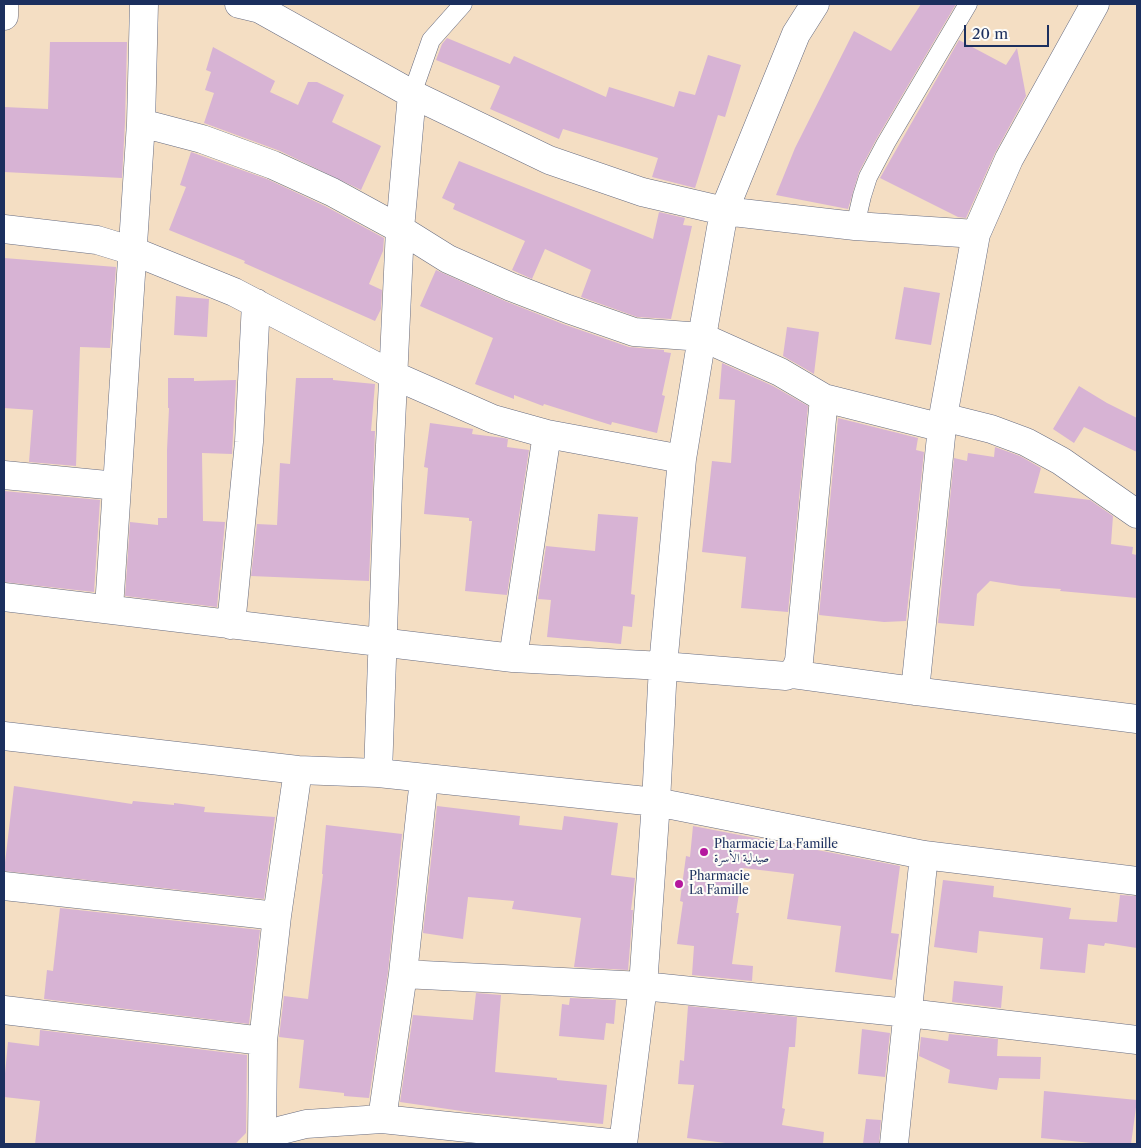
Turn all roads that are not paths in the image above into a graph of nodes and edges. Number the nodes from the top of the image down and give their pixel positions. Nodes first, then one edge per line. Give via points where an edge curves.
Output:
1 (4, 4) edge
2 (144, 4) edge
3 (463, 4) edge
4 (815, 4) edge
5 (968, 4) edge
6 (1095, 4) edge
7 (253, 6) edge
8 (4, 16) edge
9 (412, 94) junction
10 (141, 122) junction
11 (724, 211) junction
12 (855, 226) junction
13 (4, 229) edge
14 (400, 229) junction
15 (976, 234) junction
16 (133, 251) junction
17 (256, 303) junction
18 (702, 337) junction
19 (393, 375) junction
20 (824, 398) junction
21 (943, 422) junction
22 (547, 434) junction
23 (682, 459) junction
24 (4, 475) edge
25 (116, 486) junction
26 (1137, 514) edge
27 (4, 597) edge
28 (109, 608) junction
29 (232, 625) junction
30 (384, 642) junction
31 (513, 658) junction
32 (663, 666) junction
33 (791, 674) junction
34 (915, 691) junction
35 (1137, 719) edge
36 (4, 736) edge
37 (298, 770) junction
38 (378, 773) junction
39 (424, 778) junction
40 (656, 802) junction
41 (924, 855) junction
42 (1137, 881) edge
43 (4, 886) edge
44 (277, 916) junction
45 (403, 974) junction
46 (643, 986) junction
47 (4, 1010) edge
48 (908, 1013) junction
49 (1137, 1040) edge
50 (264, 1041) junction
51 (382, 1119) junction
52 (262, 1144) edge
53 (621, 1144) edge
54 (894, 1144) edge

1 - 8 street
2 - 10 street
3 - 9 lane via 432,40
4 - 11 street via 796,34
5 - 12 lane via 868,178
6 - 15 street via 1009,159
7 - 9 street
9 - 11 street via 549,160 642,192
9 - 14 street
10 - 14 street via 202,139 273,165
10 - 16 street
11 - 12 street
11 - 18 street
12 - 15 street
13 - 16 street via 97,240
14 - 18 street via 448,259 577,312 634,332
14 - 19 street
15 - 21 street
16 - 17 street
16 - 25 street
17 - 19 street
17 - 29 street via 249,442
18 - 20 street via 780,372
18 - 23 street
19 - 22 street via 493,419
19 - 30 street
20 - 21 street
20 - 33 street via 799,661
21 - 26 street via 992,429 1026,442 1061,461
21 - 34 street
22 - 23 street
22 - 31 street
23 - 32 street
24 - 25 street
25 - 28 street
27 - 28 street
28 - 29 street
29 - 30 street
30 - 31 street
30 - 38 street
31 - 32 street
32 - 33 street
32 - 40 street
33 - 34 street
34 - 35 street
36 - 37 street
37 - 38 street
37 - 44 street
38 - 39 street
39 - 40 street
39 - 45 street
40 - 41 street
40 - 46 street
41 - 42 street
41 - 48 street
43 - 44 street
44 - 50 street
45 - 46 street
45 - 51 street
46 - 48 street
46 - 53 street
47 - 50 street
48 - 49 street
48 - 54 street
50 - 52 street
51 - 52 street via 306,1124 282,1130
51 - 53 street

